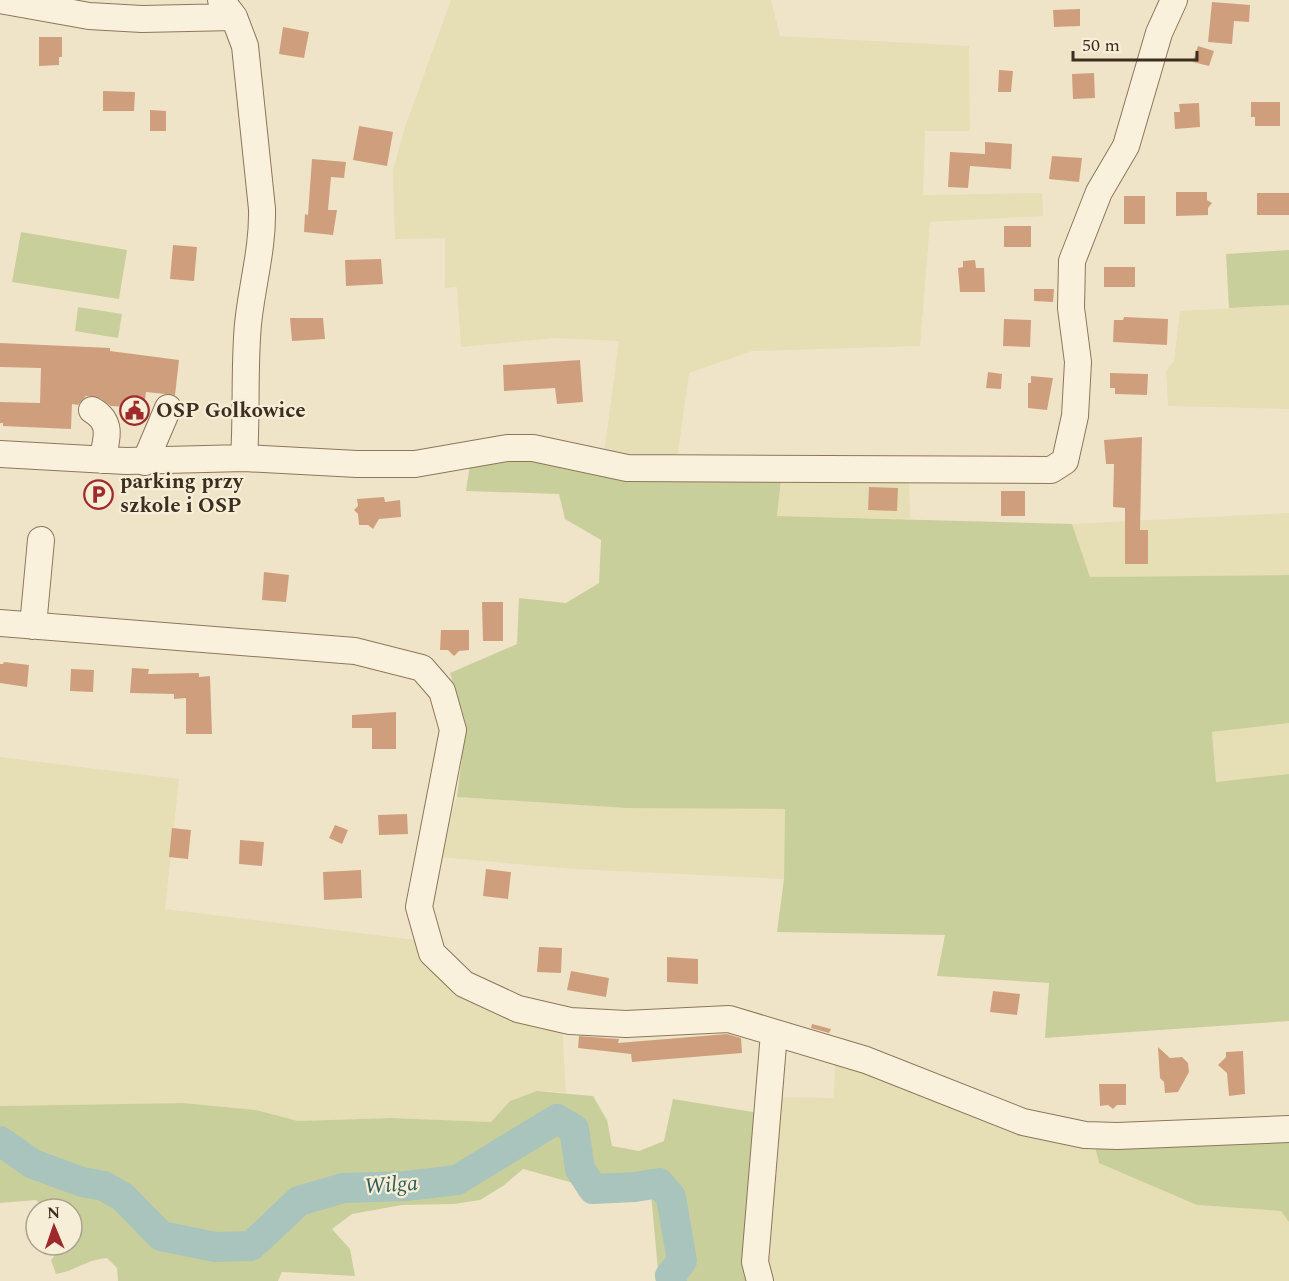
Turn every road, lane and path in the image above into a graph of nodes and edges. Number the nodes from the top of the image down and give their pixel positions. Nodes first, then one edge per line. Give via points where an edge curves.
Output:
1 (0, 0) edge
2 (1174, 0) edge
3 (227, 9) edge
4 (168, 408) dead end
5 (92, 410) dead end
6 (0, 454) edge
7 (244, 458) junction
8 (102, 460) junction
9 (145, 462) junction
10 (40, 540) dead end
11 (0, 623) edge
12 (33, 626) junction
13 (774, 1033) junction
14 (1289, 1129) edge
15 (760, 1281) edge

1 - 3 street via 89,16 142,19
2 - 7 street via 1126,146 1099,192 1072,261 1071,308 1078,362 1075,416 1065,460 1051,470 627,468 532,448 507,448 415,464 357,465
3 - 7 street via 244,46 249,69 262,233 247,334
4 - 9 street
5 - 8 street via 108,424
6 - 8 street
7 - 9 street
8 - 9 street
10 - 12 street
11 - 12 street
12 - 13 street via 355,651 422,668 442,691 453,730 419,907 432,953 464,984 518,1009 570,1021 626,1024 729,1019
13 - 14 street via 866,1060 1023,1122 1085,1135
13 - 15 street via 755,1262

